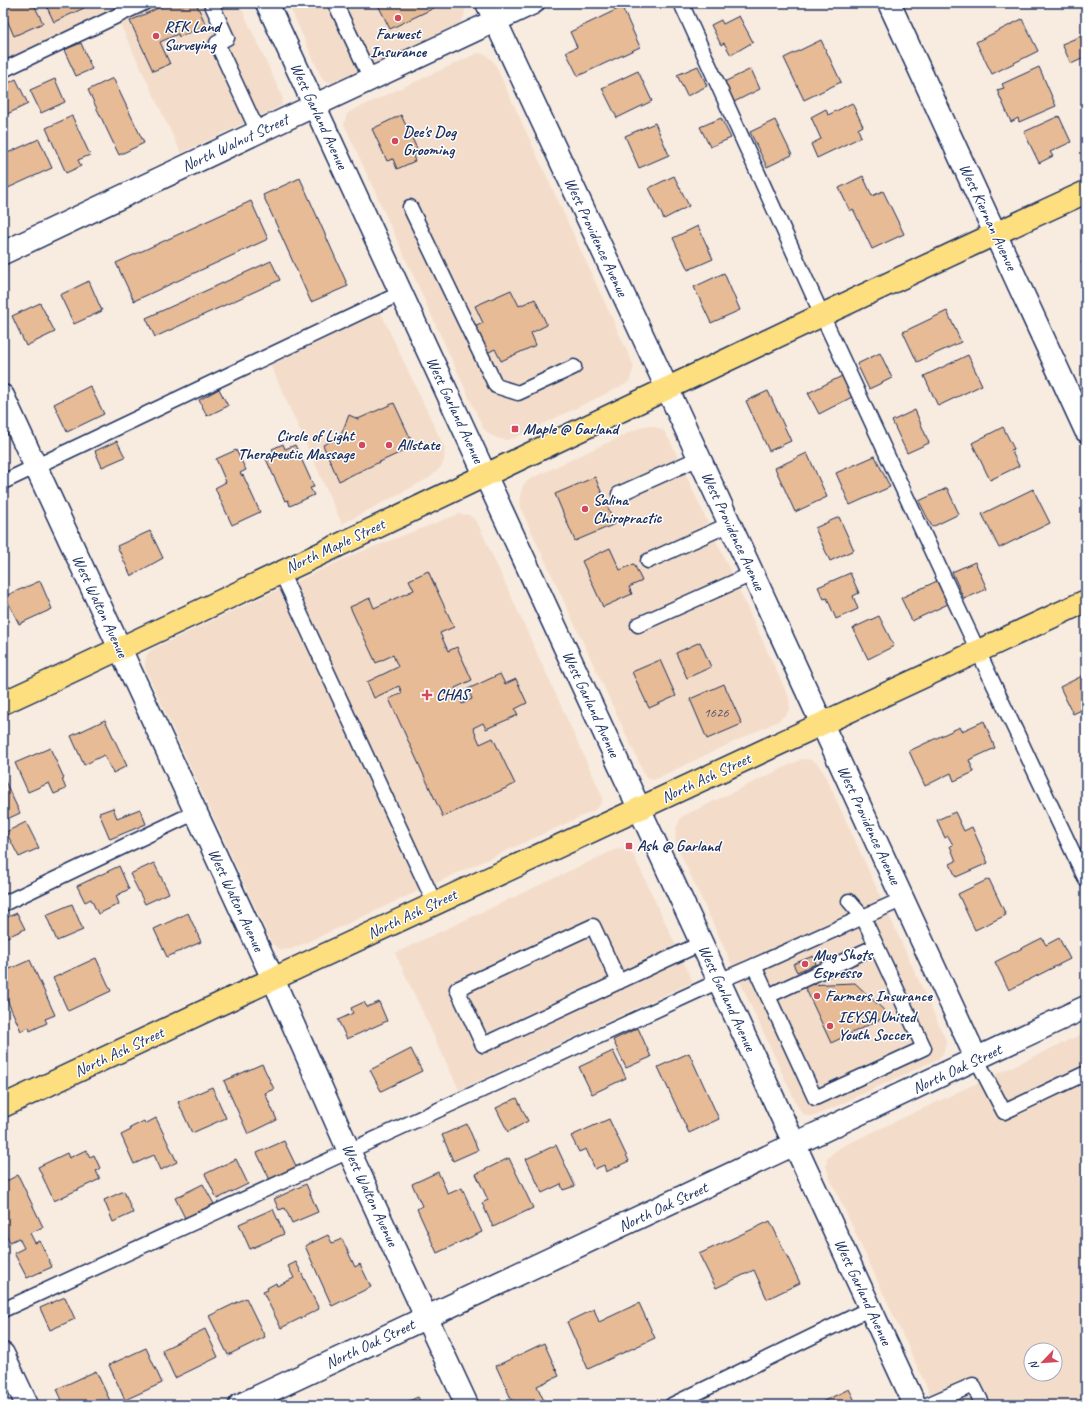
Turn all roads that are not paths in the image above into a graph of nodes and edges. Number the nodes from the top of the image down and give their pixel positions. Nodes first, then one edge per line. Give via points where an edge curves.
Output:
1 (143, 3) edge
2 (211, 3) edge
3 (267, 3) edge
4 (335, 3) edge
5 (533, 3) edge
6 (681, 3) edge
7 (889, 3) edge
8 (491, 12) edge
9 (3, 70) edge
10 (371, 79) junction
11 (315, 105) junction
12 (258, 132) junction
13 (1086, 192) edge
14 (410, 207) dead end
15 (996, 233) junction
16 (3, 253) edge
17 (401, 293) junction
18 (822, 315) junction
19 (574, 367) dead end
20 (667, 388) junction
21 (3, 396) edge
22 (1086, 431) edge
23 (699, 458) junction
24 (36, 467) junction
25 (485, 475) junction
26 (3, 482) edge
27 (620, 494) dead end
28 (730, 524) junction
29 (648, 561) dead end
30 (280, 572) junction
31 (752, 574) junction
32 (1086, 601) edge
33 (638, 625) dead end
34 (120, 649) junction
35 (978, 651) junction
36 (3, 703) edge
37 (822, 724) junction
38 (639, 810) junction
39 (196, 812) junction
40 (1086, 880) edge
41 (903, 899) junction
42 (849, 901) dead end
43 (3, 904) edge
44 (435, 904) junction
45 (863, 917) junction
46 (702, 943) junction
47 (876, 946) junction
48 (754, 966) junction
49 (273, 979) junction
50 (719, 981) junction
51 (619, 982) junction
52 (768, 996) junction
53 (1086, 1007) edge
54 (977, 1060) junction
55 (1086, 1073) edge
56 (3, 1106) edge
57 (795, 1145) junction
58 (350, 1151) junction
59 (871, 1308) junction
60 (3, 1310) edge
61 (427, 1317) junction
62 (3, 1354) edge
63 (27, 1405) edge
64 (240, 1405) edge
65 (467, 1405) edge
66 (672, 1405) edge
67 (915, 1405) edge
68 (927, 1405) edge
69 (982, 1405) edge

1 - 9 lane
2 - 12 lane via 227,38 217,43
3 - 11 street, West Garland Avenue
4 - 10 lane
5 - 8 street, North Walnut Street
6 - 18 lane
7 - 15 street, West Kiernan Avenue
8 - 10 street, North Walnut Street
8 - 20 street, West Providence Avenue
10 - 11 street, North Walnut Street
11 - 12 street, North Walnut Street
11 - 17 street, West Garland Avenue
12 - 16 street, North Walnut Street
13 - 15 main road, North Maple Street
14 - 19 lane via 496,386 518,394
15 - 18 main road, North Maple Street
15 - 22 street, West Kiernan Avenue
17 - 24 lane
17 - 25 street, West Garland Avenue
18 - 20 main road, North Maple Street
18 - 35 lane
20 - 23 street, West Providence Avenue
20 - 25 main road, North Maple Street
21 - 24 street, West Walton Avenue
23 - 27 lane
23 - 28 street, West Providence Avenue
24 - 26 lane
24 - 34 street, West Walton Avenue
25 - 30 main road, North Maple Street
25 - 38 street, West Garland Avenue
28 - 29 lane
28 - 31 street, West Providence Avenue
30 - 34 main road, North Maple Street
30 - 44 lane
31 - 33 lane
31 - 37 street, West Providence Avenue
32 - 35 main road, North Ash Street
34 - 36 main road, North Maple Street
34 - 39 street, West Walton Avenue
35 - 37 main road, North Ash Street
35 - 40 lane
37 - 38 main road, North Ash Street
37 - 41 street, West Providence Avenue
38 - 44 main road, North Ash Street
38 - 46 street, West Garland Avenue
39 - 43 lane
39 - 49 street, West Walton Avenue
41 - 45 lane
41 - 54 street, West Providence Avenue
42 - 45 lane
44 - 49 main road, North Ash Street
45 - 47 lane
45 - 48 lane
46 - 50 street, West Garland Avenue
46 - 51 lane
47 - 52 lane
47 - 52 lane via 924,1048 815,1098
48 - 50 lane
48 - 52 lane
49 - 56 main road, North Ash Street
49 - 58 street, West Walton Avenue
50 - 57 street, West Garland Avenue
50 - 58 lane
51 - 51 lane via 483,1045 457,989 593,926
53 - 54 street, North Oak Street
54 - 55 lane via 1004,1112
54 - 57 street, North Oak Street
57 - 59 street, West Garland Avenue
57 - 61 street, North Oak Street
58 - 60 lane
58 - 61 street, West Walton Avenue
59 - 66 lane
59 - 67 street, West Garland Avenue
61 - 64 street, North Oak Street
61 - 65 street, West Walton Avenue
62 - 63 street
68 - 69 lane via 973,1385

